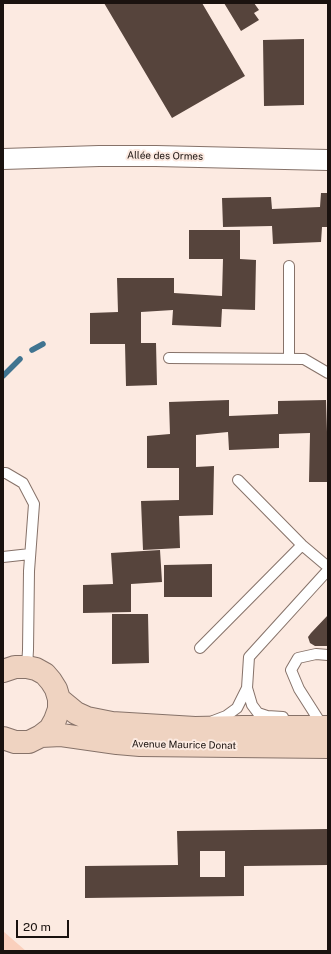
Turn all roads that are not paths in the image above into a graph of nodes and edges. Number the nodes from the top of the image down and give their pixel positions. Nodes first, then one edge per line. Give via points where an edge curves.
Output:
1 (3, 159) edge
2 (328, 160) edge
3 (289, 266) dead end
4 (169, 358) dead end
5 (289, 359) junction
6 (328, 373) edge
7 (3, 473) edge
8 (238, 480) dead end
9 (302, 545) junction
10 (30, 554) junction
11 (3, 557) edge
12 (328, 569) edge
13 (200, 648) dead end
14 (328, 655) edge
15 (27, 667) junction
16 (3, 671) edge
17 (247, 688) junction
18 (59, 698) junction
19 (325, 724) edge
20 (195, 728) junction
21 (41, 736) junction
22 (3, 738) edge
23 (328, 747) edge

1 - 2 street, Allée des Ormes via 156,156
3 - 5 lane
4 - 5 lane
5 - 6 lane via 304,359
7 - 10 lane via 23,483 34,504
8 - 9 lane
9 - 12 lane
9 - 13 lane
10 - 11 lane
10 - 15 lane
12 - 17 lane via 249,656
14 - 19 lane via 316,654 298,658 291,670 299,689
15 - 16 main road via 14,667
15 - 18 main road via 45,674
17 - 19 lane via 252,705 258,712 267,716
17 - 20 lane via 237,708 226,716
18 - 20 main road, Avenue Maurice Donat via 76,713 87,718 112,723
18 - 21 main road via 56,720
19 - 20 main road, Avenue Maurice Donat
21 - 22 main road via 29,742
21 - 23 main road, Avenue Maurice Donat via 62,735 140,745

